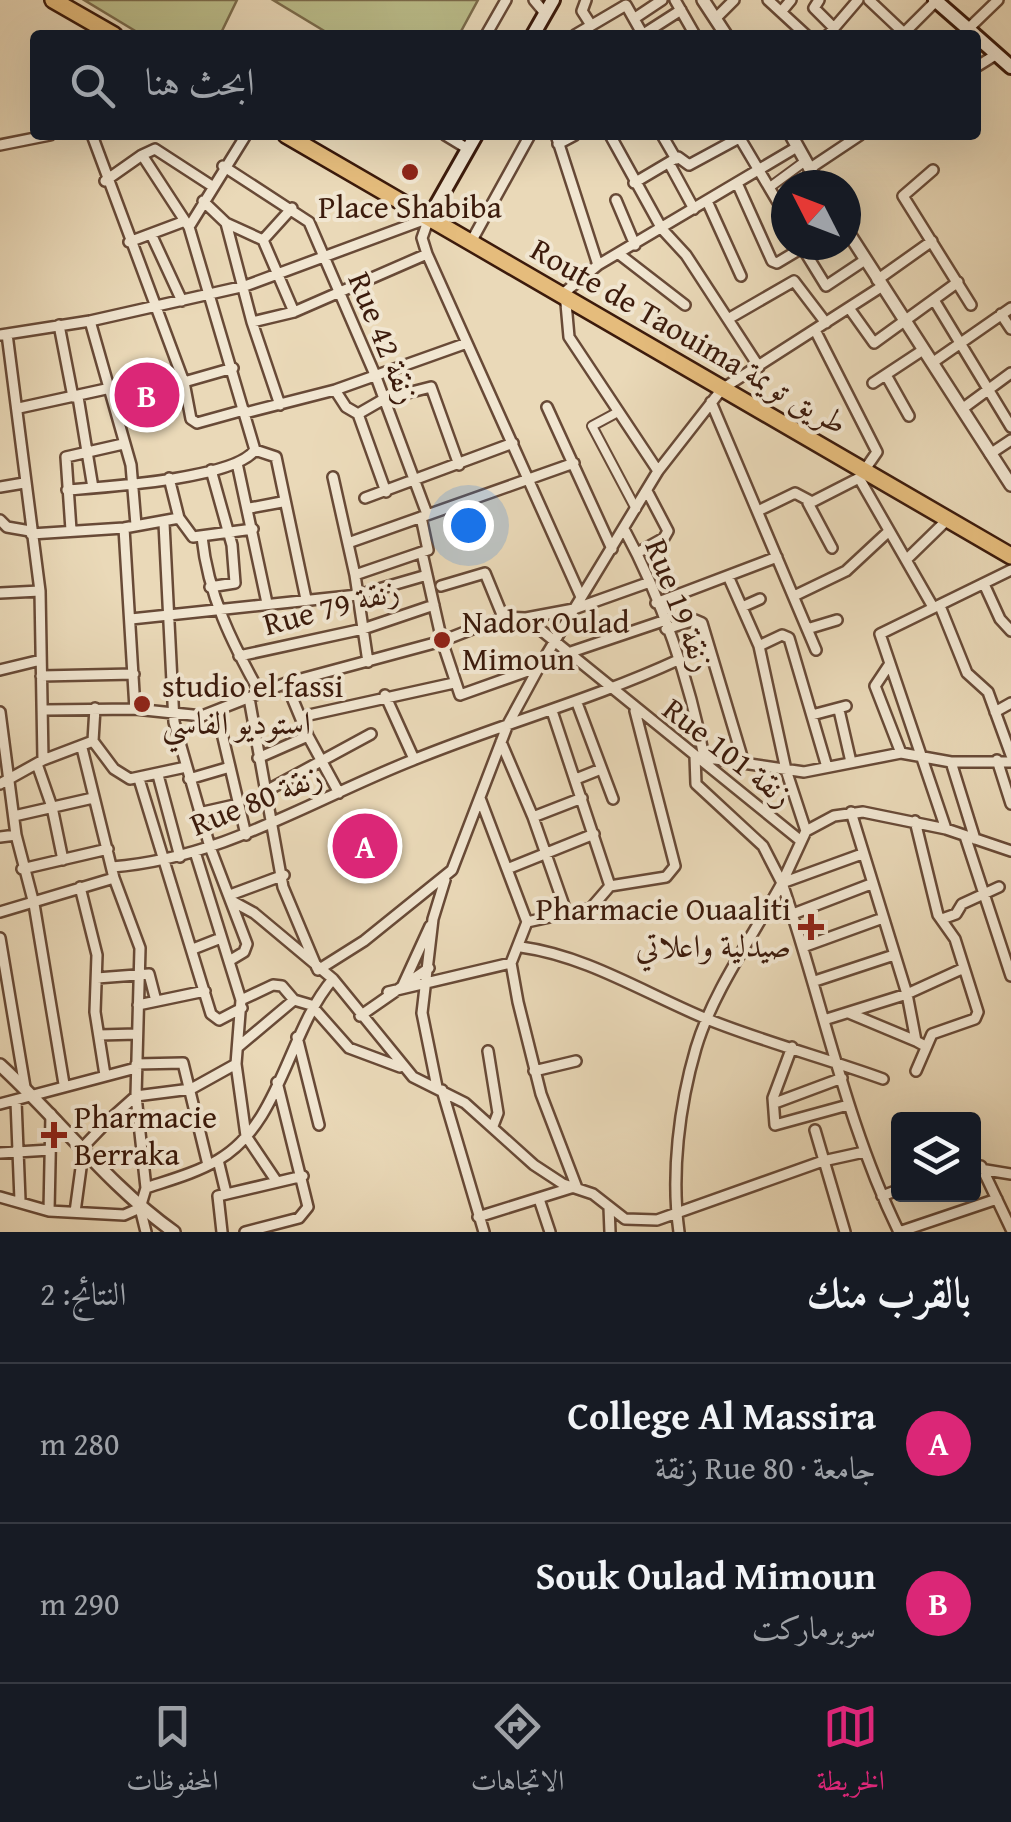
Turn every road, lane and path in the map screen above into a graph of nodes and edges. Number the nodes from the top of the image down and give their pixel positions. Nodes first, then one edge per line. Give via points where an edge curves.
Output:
1 (53, 0) edge
2 (506, 0) edge
3 (534, 0) edge
4 (553, 0) edge
5 (589, 0) edge
6 (662, 0) edge
7 (703, 0) edge
8 (734, 0) edge
9 (768, 0) edge
10 (790, 0) edge
11 (818, 0) edge
12 (858, 0) edge
13 (868, 0) edge
14 (936, 0) edge
15 (998, 0) edge
16 (678, 3) edge
17 (782, 12) junction
18 (545, 14) junction
19 (634, 18) junction
20 (715, 18) junction
21 (591, 25) junction
22 (833, 29) edge
23 (105, 30) edge
24 (489, 30) edge
25 (536, 30) edge
26 (583, 30) edge
27 (640, 30) edge
28 (648, 30) edge
29 (692, 30) edge
30 (723, 30) edge
31 (800, 30) edge
32 (899, 30) edge
33 (907, 30) edge
34 (970, 30) edge
35 (975, 30) edge
36 (981, 40) edge
37 (997, 54) junction
38 (981, 65) edge
39 (1011, 67) edge
40 (30, 139) edge
41 (94, 140) edge
42 (242, 140) edge
43 (295, 140) edge
44 (453, 140) edge
45 (473, 140) edge
46 (527, 140) edge
47 (557, 140) edge
48 (612, 140) edge
49 (665, 140) edge
50 (732, 140) edge
51 (740, 140) edge
52 (851, 140) edge
53 (794, 141) edge
54 (0, 145) edge
55 (468, 149) junction
56 (142, 155) junction
57 (676, 161) junction
58 (224, 166) junction
59 (807, 166) junction
60 (810, 170) edge
61 (932, 170) dead end
62 (757, 171) junction
63 (106, 180) junction
64 (634, 183) junction
65 (737, 183) junction
66 (212, 186) junction
67 (770, 187) joint
68 (616, 200) dead end
69 (203, 201) junction
70 (707, 201) junction
71 (292, 208) junction
72 (694, 209) junction
73 (429, 218) junction
74 (226, 223) junction
75 (187, 224) junction
76 (662, 228) junction
77 (151, 234) junction
78 (264, 240) junction
79 (932, 241) junction
80 (129, 242) junction
81 (471, 242) junction
82 (634, 245) junction
83 (861, 253) edge
84 (427, 254) junction
85 (619, 254) junction
86 (324, 257) junction
87 (771, 257) edge
88 (810, 260) edge
89 (865, 260) junction
90 (598, 265) junction
91 (277, 276) junction
92 (741, 276) dead end
93 (958, 282) junction
94 (879, 283) junction
95 (245, 286) junction
96 (339, 292) junction
97 (210, 294) junction
98 (564, 296) junction
99 (182, 300) junction
100 (934, 300) junction
101 (971, 305) dead end
102 (685, 306) dead end
103 (156, 307) junction
104 (849, 308) junction
105 (1006, 311) edge
106 (294, 312) junction
107 (728, 319) junction
108 (90, 321) junction
109 (904, 321) junction
110 (252, 322) junction
111 (826, 323) junction
112 (59, 325) junction
113 (1011, 329) edge
114 (815, 330) junction
115 (4, 334) edge
116 (958, 342) junction
117 (467, 343) junction
118 (923, 350) junction
119 (932, 363) junction
120 (759, 367) junction
121 (233, 368) junction
122 (886, 374) junction
123 (376, 377) junction
124 (1010, 377) edge
125 (184, 382) junction
126 (873, 383) dead end
127 (989, 386) junction
128 (106, 389) junction
129 (335, 390) junction
130 (716, 395) junction
131 (76, 397) junction
132 (384, 399) junction
133 (280, 405) junction
134 (547, 407) dead end
135 (19, 408) junction
136 (962, 408) junction
137 (244, 412) junction
138 (618, 412) junction
139 (358, 414) junction
140 (909, 416) dead end
141 (1011, 427) edge
142 (1011, 440) edge
143 (513, 443) junction
144 (123, 444) junction
145 (254, 450) junction
146 (990, 454) junction
147 (86, 455) junction
148 (237, 463) junction
149 (574, 463) junction
150 (458, 465) junction
151 (211, 470) junction
152 (658, 472) junction
153 (862, 474) junction
154 (333, 477) dead end
155 (169, 478) junction
156 (413, 479) junction
157 (528, 481) junction
158 (24, 482) junction
159 (130, 483) junction
160 (1011, 485) edge
161 (0, 488) edge
162 (93, 488) junction
163 (67, 490) junction
164 (647, 491) junction
165 (386, 492) junction
166 (366, 498) dead end
167 (282, 502) junction
168 (808, 503) junction
169 (250, 508) junction
170 (636, 510) junction
171 (758, 511) junction
172 (424, 515) junction
173 (179, 518) junction
174 (948, 519) junction
175 (0, 520) edge
176 (164, 523) junction
177 (136, 525) junction
178 (124, 528) junction
179 (253, 529) junction
180 (624, 529) junction
181 (72, 530) junction
182 (888, 530) junction
183 (30, 532) junction
184 (226, 532) junction
185 (202, 538) junction
186 (348, 543) junction
187 (832, 548) dead end
188 (612, 549) junction
189 (637, 552) junction
190 (422, 553) junction
191 (1011, 556) edge
192 (777, 558) junction
193 (906, 560) junction
194 (1011, 570) edge
195 (356, 574) junction
196 (427, 575) junction
197 (728, 576) junction
198 (650, 582) junction
199 (984, 584) junction
200 (441, 586) dead end
201 (210, 587) junction
202 (40, 591) junction
203 (0, 593) edge
204 (358, 595) junction
205 (794, 596) junction
206 (582, 598) junction
207 (306, 599) junction
208 (760, 599) dead end
209 (266, 603) junction
210 (656, 603) junction
211 (434, 605) junction
212 (742, 606) junction
213 (937, 606) junction
214 (574, 609) junction
215 (218, 610) junction
216 (1011, 612) edge
217 (171, 616) junction
218 (503, 616) junction
219 (526, 618) junction
220 (130, 619) junction
221 (1000, 619) junction
222 (837, 620) dead end
223 (664, 625) junction
224 (362, 629) junction
225 (807, 629) junction
226 (1011, 631) edge
227 (442, 640) junction
228 (554, 642) junction
229 (759, 646) junction
230 (816, 650) dead end
231 (568, 652) junction
232 (239, 656) junction
233 (41, 660) junction
234 (678, 660) junction
235 (368, 662) junction
236 (889, 664) junction
237 (539, 667) junction
238 (0, 670) edge
239 (134, 674) junction
240 (41, 676) junction
241 (286, 682) junction
242 (454, 684) junction
243 (612, 690) junction
244 (260, 693) junction
245 (385, 696) junction
246 (249, 698) junction
247 (577, 703) junction
248 (1011, 703) edge
249 (95, 708) junction
250 (136, 709) junction
251 (44, 710) junction
252 (552, 710) junction
253 (635, 711) junction
254 (0, 712) edge
255 (217, 712) junction
256 (995, 712) junction
257 (812, 715) junction
258 (174, 716) junction
259 (300, 718) junction
260 (508, 724) junction
261 (370, 734) dead end
262 (308, 736) junction
263 (93, 741) junction
264 (501, 742) junction
265 (82, 748) junction
266 (901, 753) junction
267 (920, 756) junction
268 (700, 757) junction
269 (258, 758) junction
270 (1011, 758) edge
271 (414, 759) junction
272 (744, 760) junction
273 (997, 760) junction
274 (322, 761) junction
275 (40, 762) junction
276 (852, 762) junction
277 (951, 762) junction
278 (3, 763) edge
279 (186, 767) junction
280 (230, 767) junction
281 (827, 767) junction
282 (601, 769) junction
283 (786, 770) junction
284 (158, 774) junction
285 (139, 779) junction
286 (190, 779) junction
287 (576, 779) junction
288 (4, 782) edge
289 (266, 791) junction
290 (339, 793) junction
291 (94, 798) junction
292 (480, 798) junction
293 (582, 798) junction
294 (613, 799) dead end
295 (238, 804) junction
296 (1011, 804) edge
297 (52, 806) junction
298 (852, 812) junction
299 (200, 813) junction
300 (14, 816) junction
301 (533, 817) junction
302 (916, 821) junction
303 (274, 824) junction
304 (946, 829) junction
305 (594, 834) junction
306 (16, 835) junction
307 (246, 835) junction
308 (803, 836) junction
309 (0, 837) edge
310 (970, 837) junction
311 (210, 847) junction
312 (108, 849) junction
313 (195, 852) junction
314 (546, 852) junction
315 (1011, 852) edge
316 (862, 854) junction
317 (180, 857) junction
318 (62, 860) junction
319 (165, 863) junction
320 (22, 869) junction
321 (506, 869) junction
322 (113, 872) junction
323 (284, 874) junction
324 (446, 877) junction
325 (782, 883) junction
326 (871, 884) junction
327 (610, 886) junction
328 (80, 887) junction
329 (999, 887) dead end
330 (982, 895) junction
331 (231, 898) junction
332 (34, 904) junction
333 (0, 912) edge
334 (567, 914) junction
335 (792, 914) junction
336 (883, 918) junction
337 (434, 919) junction
338 (942, 919) junction
339 (527, 922) junction
340 (0, 938) edge
341 (221, 938) junction
342 (521, 947) junction
343 (803, 947) junction
344 (193, 949) junction
345 (894, 956) junction
346 (228, 961) junction
347 (511, 962) junction
348 (429, 968) junction
349 (964, 968) junction
350 (318, 970) junction
351 (138, 974) junction
352 (1011, 976) edge
353 (96, 978) junction
354 (333, 978) junction
355 (815, 980) junction
356 (427, 986) junction
357 (402, 988) junction
358 (205, 991) junction
359 (388, 992) junction
360 (907, 994) junction
361 (156, 1000) junction
362 (294, 1000) junction
363 (138, 1004) junction
364 (242, 1004) junction
365 (310, 1005) junction
366 (847, 1012) junction
367 (360, 1016) junction
368 (827, 1018) junction
369 (708, 1019) junction
370 (137, 1034) junction
371 (99, 1035) junction
372 (297, 1037) junction
373 (921, 1043) junction
374 (238, 1047) junction
375 (792, 1047) junction
376 (488, 1051) dead end
377 (576, 1061) dead end
378 (838, 1062) junction
379 (236, 1064) junction
380 (0, 1065) edge
381 (136, 1066) junction
382 (402, 1068) junction
383 (534, 1071) junction
384 (916, 1071) dead end
385 (105, 1075) junction
386 (842, 1078) junction
387 (883, 1079) dead end
388 (278, 1082) junction
389 (64, 1084) junction
390 (440, 1088) junction
391 (190, 1089) junction
392 (27, 1090) junction
393 (136, 1096) junction
394 (16, 1101) junction
395 (775, 1103) junction
396 (0, 1104) edge
397 (848, 1105) junction
398 (51, 1112) junction
399 (197, 1121) junction
400 (140, 1124) junction
401 (319, 1125) dead end
402 (493, 1126) junction
403 (815, 1130) dead end
404 (246, 1136) junction
405 (84, 1146) junction
406 (50, 1150) junction
407 (0, 1152) edge
408 (17, 1152) junction
409 (864, 1152) junction
410 (823, 1161) junction
411 (213, 1162) junction
412 (981, 1168) edge
413 (981, 1173) edge
414 (1011, 1174) edge
415 (303, 1176) junction
416 (277, 1182) junction
417 (146, 1188) junction
418 (576, 1188) junction
419 (891, 1193) edge
420 (226, 1194) junction
421 (882, 1196) junction
422 (0, 1197) edge
423 (997, 1198) junction
424 (539, 1199) junction
425 (20, 1200) junction
426 (609, 1207) junction
427 (140, 1208) junction
428 (49, 1211) junction
429 (75, 1212) junction
430 (676, 1215) junction
431 (478, 1217) junction
432 (292, 1226) edge
433 (1011, 1229) edge
434 (146, 1232) edge
435 (174, 1232) edge
436 (222, 1232) edge
437 (245, 1232) edge
438 (484, 1232) edge
439 (550, 1232) edge
440 (610, 1232) edge
441 (680, 1232) edge
442 (845, 1232) edge
443 (899, 1232) edge

1 - 23 main road
2 - 24 street
3 - 18 street
4 - 18 main road
5 - 21 street via 582,11
6 - 19 street
7 - 20 street
8 - 20 street
9 - 17 street
10 - 17 street
11 - 22 street via 814,10
12 - 22 street
13 - 32 street
14 - 33 street
14 - 34 main road
15 - 35 street
16 - 28 street
16 - 29 street
17 - 31 street
18 - 25 main road
19 - 21 street via 625,5
19 - 27 street
20 - 30 street
21 - 26 street
36 - 37 main road
37 - 38 street
37 - 39 main road
40 - 54 street
41 - 63 street
42 - 58 street
43 - 73 main road, Route de Taouima طريق تويمة
44 - 55 street
45 - 55 main road
46 - 81 street
47 - 90 street
48 - 64 street
49 - 57 street
50 - 57 street via 690,166
51 - 62 street
52 - 59 street
53 - 59 street
53 - 62 street
55 - 73 main road
56 - 63 street
56 - 66 street via 155,149
56 - 75 street
57 - 64 street
57 - 72 street
58 - 66 street
58 - 71 street, Rue 42 زنقة
59 - 60 street
59 - 67 street
61 - 79 street via 903,194
62 - 65 street
62 - 67 street
63 - 80 street
64 - 76 street
65 - 70 street
65 - 87 street
66 - 69 street
68 - 82 street
69 - 74 street
69 - 75 street
70 - 72 street
70 - 92 street
71 - 78 street
71 - 86 street, Rue 42 زنقة via 309,222
72 - 76 street
73 - 81 main road, Route de Taouima طريق تويمة
73 - 84 street via 422,238
73 - 86 street
74 - 78 street
74 - 95 street
75 - 77 street
75 - 97 street
76 - 82 street
76 - 107 street
77 - 80 street
77 - 99 street
78 - 91 street
79 - 93 street
79 - 94 street
80 - 103 street
81 - 98 main road, Route de Taouima طريق تويمة
82 - 85 street
83 - 89 street
84 - 96 street
84 - 117 street
85 - 90 street
85 - 102 street
86 - 91 street
86 - 96 street, Rue 42 زنقة
88 - 89 street via 824,285
89 - 94 street
90 - 98 street
91 - 95 street
91 - 106 street
93 - 100 street
93 - 101 street
94 - 104 street
94 - 109 street
95 - 97 street
95 - 110 street
96 - 106 street
96 - 123 street, Rue 42 زنقة
97 - 99 street
97 - 121 street
98 - 130 main road, Route de Taouima طريق تويمة
98 - 138 street via 569,337
99 - 103 street
100 - 109 street
100 - 116 street
103 - 108 street
103 - 125 street
104 - 109 street via 876,343
104 - 111 street
105 - 113 street
105 - 116 street
106 - 110 street
107 - 111 street via 790,281
107 - 120 street
108 - 112 street
108 - 128 street
109 - 118 street
110 - 133 street
111 - 114 street
112 - 115 street
112 - 131 street
114 - 120 street
114 - 153 street via 873,440 874,455
115 - 135 street
116 - 119 street
116 - 127 street
117 - 123 street
117 - 143 street
118 - 119 street
118 - 122 street
119 - 136 street
120 - 130 street
121 - 125 street
121 - 137 street
122 - 126 street
122 - 140 street
123 - 129 street
123 - 132 street, Rue 42 زنقة
124 - 127 street
125 - 137 street via 195,422
127 - 136 street
127 - 141 street
128 - 131 street
128 - 144 street
129 - 133 street
129 - 139 street
130 - 152 street
130 - 153 main road, Route de Taouima طريق تويمة
130 - 171 street
131 - 135 street
131 - 147 street
132 - 139 street
132 - 150 street via 425,385 432,389
132 - 156 street, Rue 42 زنقة
133 - 137 street
134 - 149 street
135 - 158 street
136 - 146 street
137 - 145 street
138 - 152 street
138 - 170 street via 592,426
139 - 165 street
142 - 146 street
143 - 150 street
143 - 157 street
144 - 147 street
144 - 159 street
145 - 148 street
145 - 167 street via 276,457
146 - 160 street
147 - 162 street
147 - 163 street via 66,457
148 - 151 street
148 - 169 street
149 - 157 street
149 - 188 street
150 - 156 street
151 - 155 street
151 - 184 street
152 - 164 street
153 - 168 street
153 - 174 main road, Route de Taouima طريق تويمة
153 - 182 street
154 - 186 street
155 - 159 street
155 - 173 street
156 - 165 street
156 - 172 street, Rue 42 زنقة
157 - 172 street
157 - 206 street
158 - 161 street
158 - 183 street
159 - 162 street
159 - 177 street
162 - 163 street
163 - 181 street
164 - 170 street
164 - 189 street via 668,530
165 - 166 street
167 - 169 street
167 - 207 street
168 - 171 street via 795,493
168 - 187 street
169 - 179 street
170 - 180 street
171 - 192 street
172 - 186 street
172 - 190 street via 429,548
173 - 176 street
173 - 185 street
174 - 191 main road, Route de Taouima طريق تويمة
174 - 193 street
175 - 183 street
176 - 177 street
176 - 217 street
177 - 178 street
178 - 181 street
178 - 220 street
179 - 184 street
179 - 209 street
180 - 188 street
180 - 189 street, Rue 19 زنقة
181 - 183 street
182 - 193 street
182 - 205 street via 846,570
183 - 202 street
184 - 185 street
184 - 201 street via 235,582
185 - 201 street
186 - 195 street
188 - 206 street
189 - 198 street, Rue 19 زنقة
190 - 195 street
190 - 196 street
192 - 197 street
192 - 205 street
193 - 213 street
194 - 199 street
195 - 204 street
196 - 204 street
196 - 211 street
197 - 210 street
197 - 212 street
198 - 210 street, Rue 19 زنقة
198 - 214 street
199 - 213 street
199 - 221 street
200 - 218 street via 485,573
201 - 215 street
202 - 203 street
202 - 233 street
204 - 207 street
204 - 224 street
205 - 225 street
206 - 214 street
207 - 209 street
208 - 212 street
209 - 215 street
210 - 223 street, Rue 19 زنقة
211 - 224 street, Rue 79 زنقة
211 - 227 street
212 - 229 street
213 - 236 street via 880,634
213 - 256 street via 967,673 983,684
214 - 219 street
214 - 228 street
215 - 217 street
215 - 232 street
216 - 221 street
217 - 220 street
217 - 258 street
218 - 219 street
218 - 227 street
219 - 228 street, Rue 101 زنقة
220 - 239 street
221 - 226 street
222 - 225 street
223 - 231 street
223 - 234 street, Rue 19 زنقة
223 - 272 street via 702,623
224 - 232 street, Rue 79 زنقة
224 - 235 street
225 - 230 street
227 - 235 street
227 - 242 street
228 - 231 street, Rue 101 زنقة
228 - 237 street
229 - 257 street via 789,638
229 - 283 street
231 - 243 street, Rue 101 زنقة
232 - 244 street
233 - 238 street
233 - 240 street
234 - 243 street, Rue 80 زنقة
234 - 268 street, Rue 19 زنقة
235 - 241 street
236 - 266 street via 875,686
236 - 267 street
237 - 242 street via 466,696
237 - 260 street
239 - 240 street
239 - 250 street
240 - 251 street
241 - 244 street
241 - 259 street
242 - 245 street
243 - 247 street, Rue 80 زنقة
243 - 253 street, Rue 101 زنقة
244 - 246 street
245 - 259 street
245 - 271 street
246 - 255 street
246 - 269 street
247 - 252 street, Rue 80 زنقة
247 - 282 street
248 - 256 street
249 - 250 street
249 - 251 street
249 - 263 street
250 - 258 street
251 - 275 street
252 - 260 street, Rue 80 زنقة
252 - 287 street
253 - 268 street, Rue 101 زنقة
253 - 327 street via 675,866 666,877
254 - 278 street
255 - 258 street
255 - 280 street
256 - 270 street
257 - 276 street via 842,708
257 - 281 street
258 - 279 street
259 - 262 street
260 - 264 street
260 - 271 street, Rue 80 زنقة
261 - 274 street
262 - 269 street
262 - 274 street
263 - 265 street
263 - 285 street via 118,774
264 - 292 street
264 - 301 street
265 - 275 street
265 - 291 street
266 - 267 street
266 - 276 street
267 - 277 street
267 - 304 street
268 - 272 street
268 - 308 street, Rue 101 زنقة
268 - 325 street, Rue 19 زنقة via 696,784 763,846
269 - 289 street
270 - 273 street
271 - 290 street, Rue 80 زنقة
272 - 283 street
273 - 277 street
273 - 296 street
274 - 289 street
274 - 290 street
275 - 288 street
275 - 297 street
276 - 281 street
277 - 310 street
278 - 288 street
279 - 284 street
279 - 286 street
280 - 286 street
280 - 295 street
281 - 283 street
282 - 287 street
282 - 294 street
283 - 308 street
284 - 285 street
284 - 317 street
285 - 319 street
286 - 299 street
287 - 293 street
288 - 300 street
289 - 303 street
290 - 303 street, Rue 80 زنقة
291 - 297 street
291 - 312 street
292 - 321 street
292 - 324 street
293 - 301 street
293 - 305 street
295 - 299 street
295 - 307 street
297 - 300 street
297 - 318 street
298 - 302 street
298 - 308 street
298 - 316 street
299 - 311 street
300 - 306 street
301 - 314 street
302 - 304 street
302 - 338 street
303 - 307 street, Rue 80 زنقة
303 - 323 street
304 - 310 street
305 - 314 street
305 - 327 street
306 - 309 street
306 - 320 street
307 - 311 street, Rue 80 زنقة
308 - 325 street, Rue 101 زنقة
310 - 315 street
310 - 330 street
311 - 313 street, Rue 80 زنقة
311 - 331 street
312 - 318 street
312 - 322 street
313 - 317 street, Rue 80 زنقة
313 - 341 street
314 - 321 street
314 - 334 street
316 - 325 street
316 - 326 street
317 - 319 street, Rue 80 زنقة
318 - 320 street
319 - 322 street, Rue 80 زنقة
319 - 344 street
320 - 332 street
321 - 339 street
322 - 328 street, Rue 80 زنقة
322 - 351 street via 138,938
323 - 331 street
323 - 350 street via 283,887
324 - 337 street
324 - 350 street
325 - 335 street
325 - 369 street, Rue 101 زنقة
326 - 335 street
326 - 336 street
327 - 334 street via 596,906
328 - 332 street, Rue 80 زنقة
328 - 353 street
329 - 330 street
330 - 338 street
330 - 352 street
331 - 346 street via 247,946
331 - 350 street
332 - 333 street, Rue 80 زنقة
332 - 389 street
334 - 339 street
335 - 343 street
336 - 343 street
336 - 345 street
337 - 348 street
337 - 357 street
338 - 349 street
339 - 342 street
340 - 392 street
341 - 344 street
341 - 346 street
342 - 347 street
342 - 369 street via 548,950 622,978
343 - 355 street
344 - 358 street
345 - 355 street
345 - 360 street
346 - 364 street
347 - 356 street
347 - 383 street
348 - 356 street
348 - 357 street
349 - 360 street
349 - 373 street via 977,1016
350 - 354 street
351 - 353 street
351 - 361 street via 151,977
351 - 363 street
353 - 371 street
354 - 365 street
354 - 367 street
355 - 368 street
356 - 359 street
356 - 390 street via 422,1013
357 - 359 street
358 - 361 street
358 - 364 street via 216,1020
359 - 367 street
360 - 366 street
360 - 373 street
361 - 363 street
362 - 364 street via 278,985
362 - 365 street
362 - 374 street
363 - 370 street
364 - 374 street
365 - 372 street
365 - 382 street via 349,1048
366 - 368 street
366 - 373 street
367 - 382 street
368 - 378 street
369 - 375 street
369 - 430 street, Rue 101 زنقة via 696,1050 674,1179
370 - 371 street
370 - 381 street
371 - 385 street
372 - 388 street
372 - 401 street
373 - 384 street
374 - 379 street
375 - 378 street
375 - 395 street
376 - 402 street via 498,1113
377 - 383 street
378 - 386 street
378 - 387 street
379 - 391 street
379 - 404 street
380 - 392 street
381 - 385 street
381 - 391 street via 183,1063
381 - 393 street
382 - 390 street
383 - 418 street
385 - 389 street
386 - 395 street
386 - 397 street
388 - 404 street
388 - 415 street
389 - 392 street
390 - 402 street
390 - 431 street
391 - 393 street
391 - 399 street
392 - 394 street
392 - 398 street
393 - 400 street
393 - 405 street
394 - 396 street
394 - 408 street
395 - 397 street via 776,1126
397 - 409 street
398 - 405 street
398 - 406 street
399 - 400 street
399 - 411 street
400 - 417 street
402 - 418 street via 534,1165
403 - 410 street
404 - 411 street
404 - 416 street
405 - 427 street
405 - 429 street
406 - 408 street
406 - 428 street
407 - 408 street
408 - 425 street
409 - 410 street
409 - 421 street
410 - 430 street
410 - 442 street
411 - 417 street
411 - 420 street
412 - 414 street
413 - 423 street
415 - 416 street
415 - 432 street via 308,1207
416 - 420 street
417 - 427 street
418 - 424 street
418 - 426 street
419 - 421 street
420 - 436 street via 216,1200
421 - 443 street
422 - 425 street
423 - 433 street
423 - 443 street
424 - 431 street
424 - 439 street
425 - 428 street
426 - 430 street via 636,1221
426 - 440 street
427 - 429 street via 124,1215
427 - 434 street
427 - 435 street
428 - 429 street
430 - 441 street, Rue 101 زنقة
431 - 438 street
432 - 437 street

